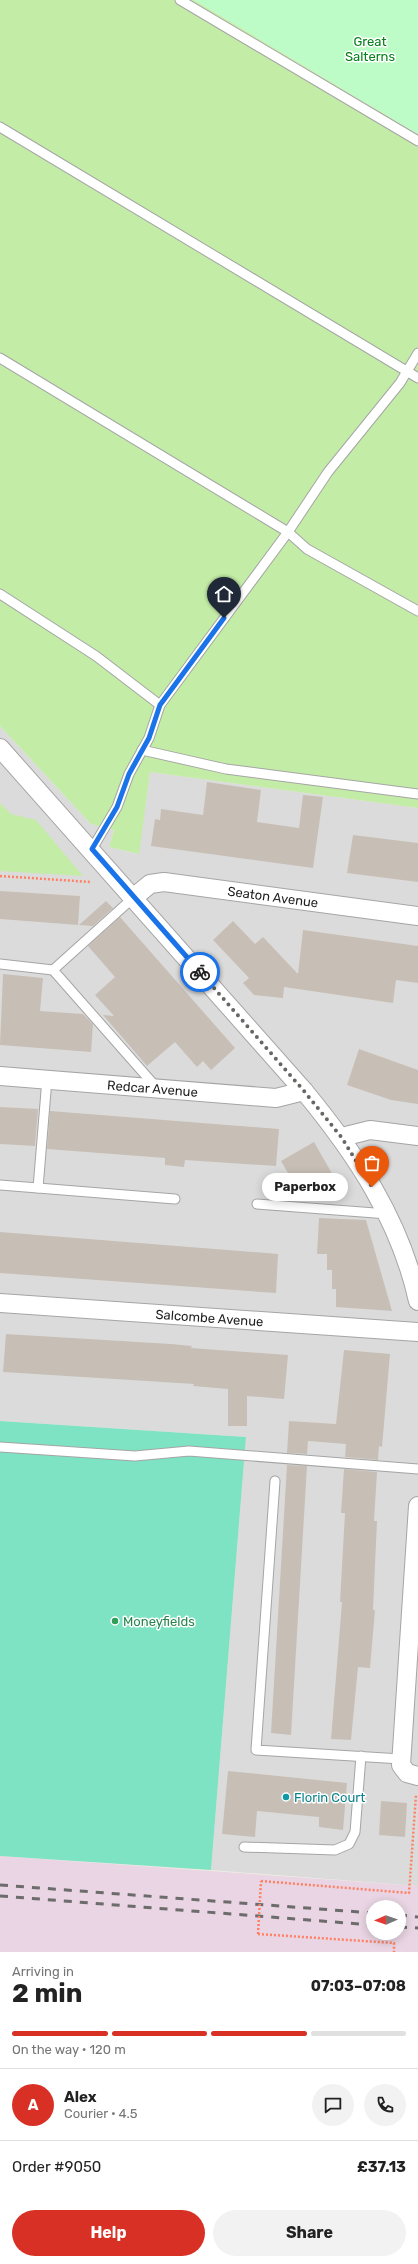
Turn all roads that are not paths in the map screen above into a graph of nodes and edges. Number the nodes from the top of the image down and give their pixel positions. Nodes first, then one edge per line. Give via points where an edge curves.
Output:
1 (180, 0) edge
2 (0, 127) edge
3 (418, 141) edge
4 (418, 352) edge
5 (0, 358) edge
6 (407, 371) junction
7 (418, 378) edge
8 (288, 532) junction
9 (0, 594) edge
10 (418, 611) edge
11 (160, 705) junction
12 (0, 748) edge
13 (142, 750) junction
14 (418, 794) edge
15 (92, 849) junction
16 (133, 898) junction
17 (418, 916) edge
18 (0, 964) edge
19 (53, 970) junction
20 (0, 1076) edge
21 (47, 1079) junction
22 (157, 1088) junction
23 (304, 1091) junction
24 (418, 1136) edge
25 (342, 1138) junction
26 (0, 1185) edge
27 (38, 1188) junction
28 (175, 1199) dead end
29 (257, 1204) dead end
30 (388, 1214) junction
31 (418, 1301) edge
32 (0, 1303) edge
33 (418, 1332) edge
34 (0, 1447) edge
35 (418, 1469) edge
36 (275, 1481) dead end
37 (418, 1506) edge
38 (417, 1560) edge
39 (361, 1756) junction
40 (401, 1759) junction
41 (417, 1776) edge
42 (244, 1846) dead end

1 - 3 lane
2 - 6 lane
4 - 6 lane
5 - 8 lane
6 - 7 lane
6 - 8 lane via 328,472
8 - 10 lane via 307,549
8 - 11 lane
9 - 11 lane via 96,656
11 - 13 lane via 149,738
12 - 15 street
13 - 14 lane via 226,769
13 - 15 lane via 129,774 117,807
15 - 16 street
16 - 17 street, Seaton Avenue via 150,884 164,882
16 - 19 lane
16 - 23 street
18 - 19 lane
19 - 22 lane
20 - 21 street, Redcar Avenue
21 - 22 street, Redcar Avenue
21 - 27 lane
22 - 23 street, Redcar Avenue via 276,1098
23 - 25 street
24 - 25 street via 370,1130
25 - 30 street
26 - 27 lane
27 - 28 lane
29 - 30 lane
30 - 31 street via 402,1247
32 - 33 street, Salcombe Avenue
34 - 35 lane via 135,1456 189,1451
36 - 39 lane via 256,1750
37 - 38 street
38 - 40 street
39 - 40 lane
39 - 42 lane via 355,1832 349,1844 335,1850
40 - 41 street via 400,1765 407,1773

